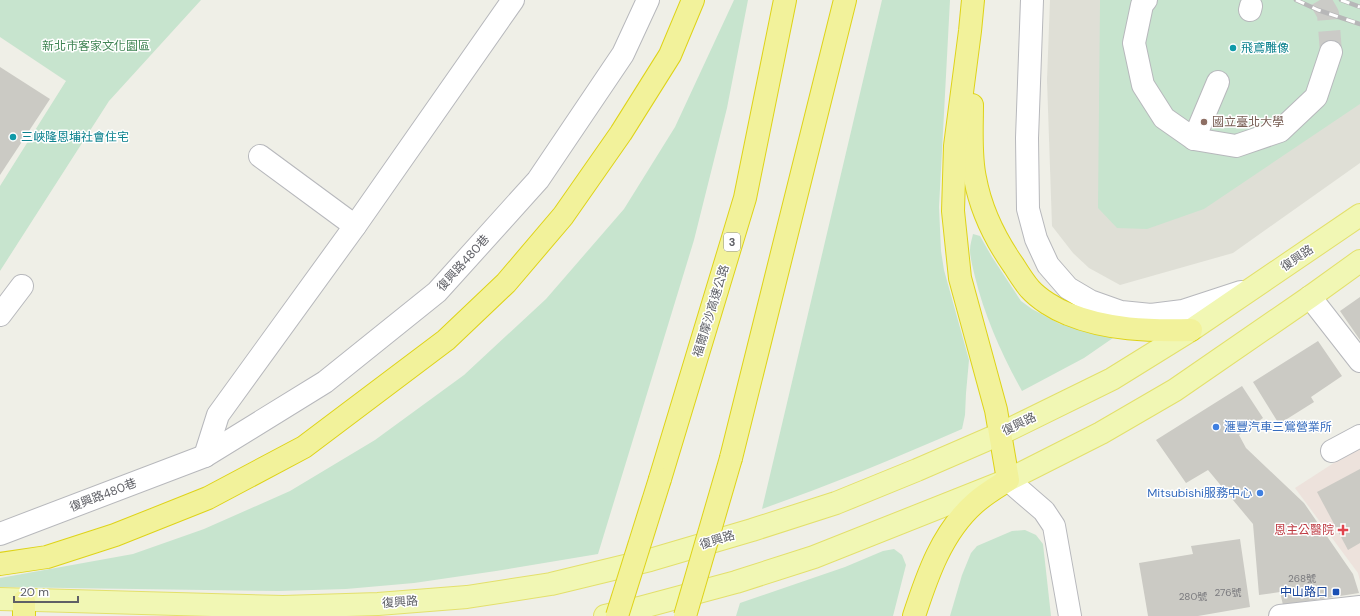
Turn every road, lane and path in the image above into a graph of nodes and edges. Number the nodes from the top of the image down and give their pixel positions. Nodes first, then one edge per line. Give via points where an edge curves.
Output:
1 (513, 0) edge
2 (648, 0) edge
3 (693, 0) edge
4 (785, 0) edge
5 (845, 0) edge
6 (973, 0) edge
7 (1032, 0) edge
8 (1146, 0) edge
9 (970, 31) junction
10 (1331, 52) tunnel mouth
11 (1218, 82) dead end
12 (1194, 139) junction
13 (260, 156) dead end
14 (1360, 215) edge
15 (355, 226) junction
16 (1360, 261) edge
17 (22, 286) dead end
18 (1250, 290) junction
19 (1310, 297) junction
20 (0, 315) edge
21 (1191, 330) junction
22 (1360, 360) edge
23 (1000, 434) junction
24 (1360, 436) edge
25 (1332, 452) dead end
26 (205, 456) junction
27 (1008, 480) junction
28 (0, 534) edge
29 (0, 564) edge
30 (0, 599) edge
31 (1360, 607) edge
32 (24, 608) edge
33 (605, 616) edge
34 (617, 616) edge
35 (684, 616) edge
36 (914, 616) edge
37 (1070, 616) edge
38 (1280, 616) edge

1 - 15 street
2 - 26 street, 復興路480巷 via 623,54 538,180 437,292 325,382
3 - 29 highway via 670,55 621,133 563,216 506,283 446,340 304,447 208,498 115,535 47,557
4 - 34 highway, 福爾摩沙高速公路 / 3, bridge via 745,198
5 - 35 highway, bridge via 731,458
6 - 9 highway
7 - 18 street via 1027,138 1028,209 1036,239 1048,265 1068,288 1090,301 1121,312 1136,314 1183,311
8 - 12 street via 1142,5 1134,43 1143,85 1164,118
9 - 21 highway via 974,176 986,217 997,240 1030,289 1067,314 1108,326 1154,331
9 - 23 highway via 955,146 952,211 960,278 996,410
10 - 12 street via 1316,97 1280,131 1236,146
11 - 12 street
13 - 15 street
14 - 18 main road, 復興路
15 - 26 street via 218,415
16 - 19 main road
17 - 20 street
18 - 21 main road, 復興路
19 - 22 street
19 - 27 main road via 1175,390
21 - 23 main road, 復興路 via 1112,379
23 - 27 highway
23 - 32 main road, 復興路 via 836,503 650,560 551,584 467,597 378,604 283,608
24 - 25 street
26 - 28 street, 復興路480巷
27 - 33 main road via 814,557 736,582
27 - 36 highway via 975,503 956,524 938,552
27 - 37 street via 1044,511 1054,526
30 - 32 main road, 復興路
31 - 38 street

